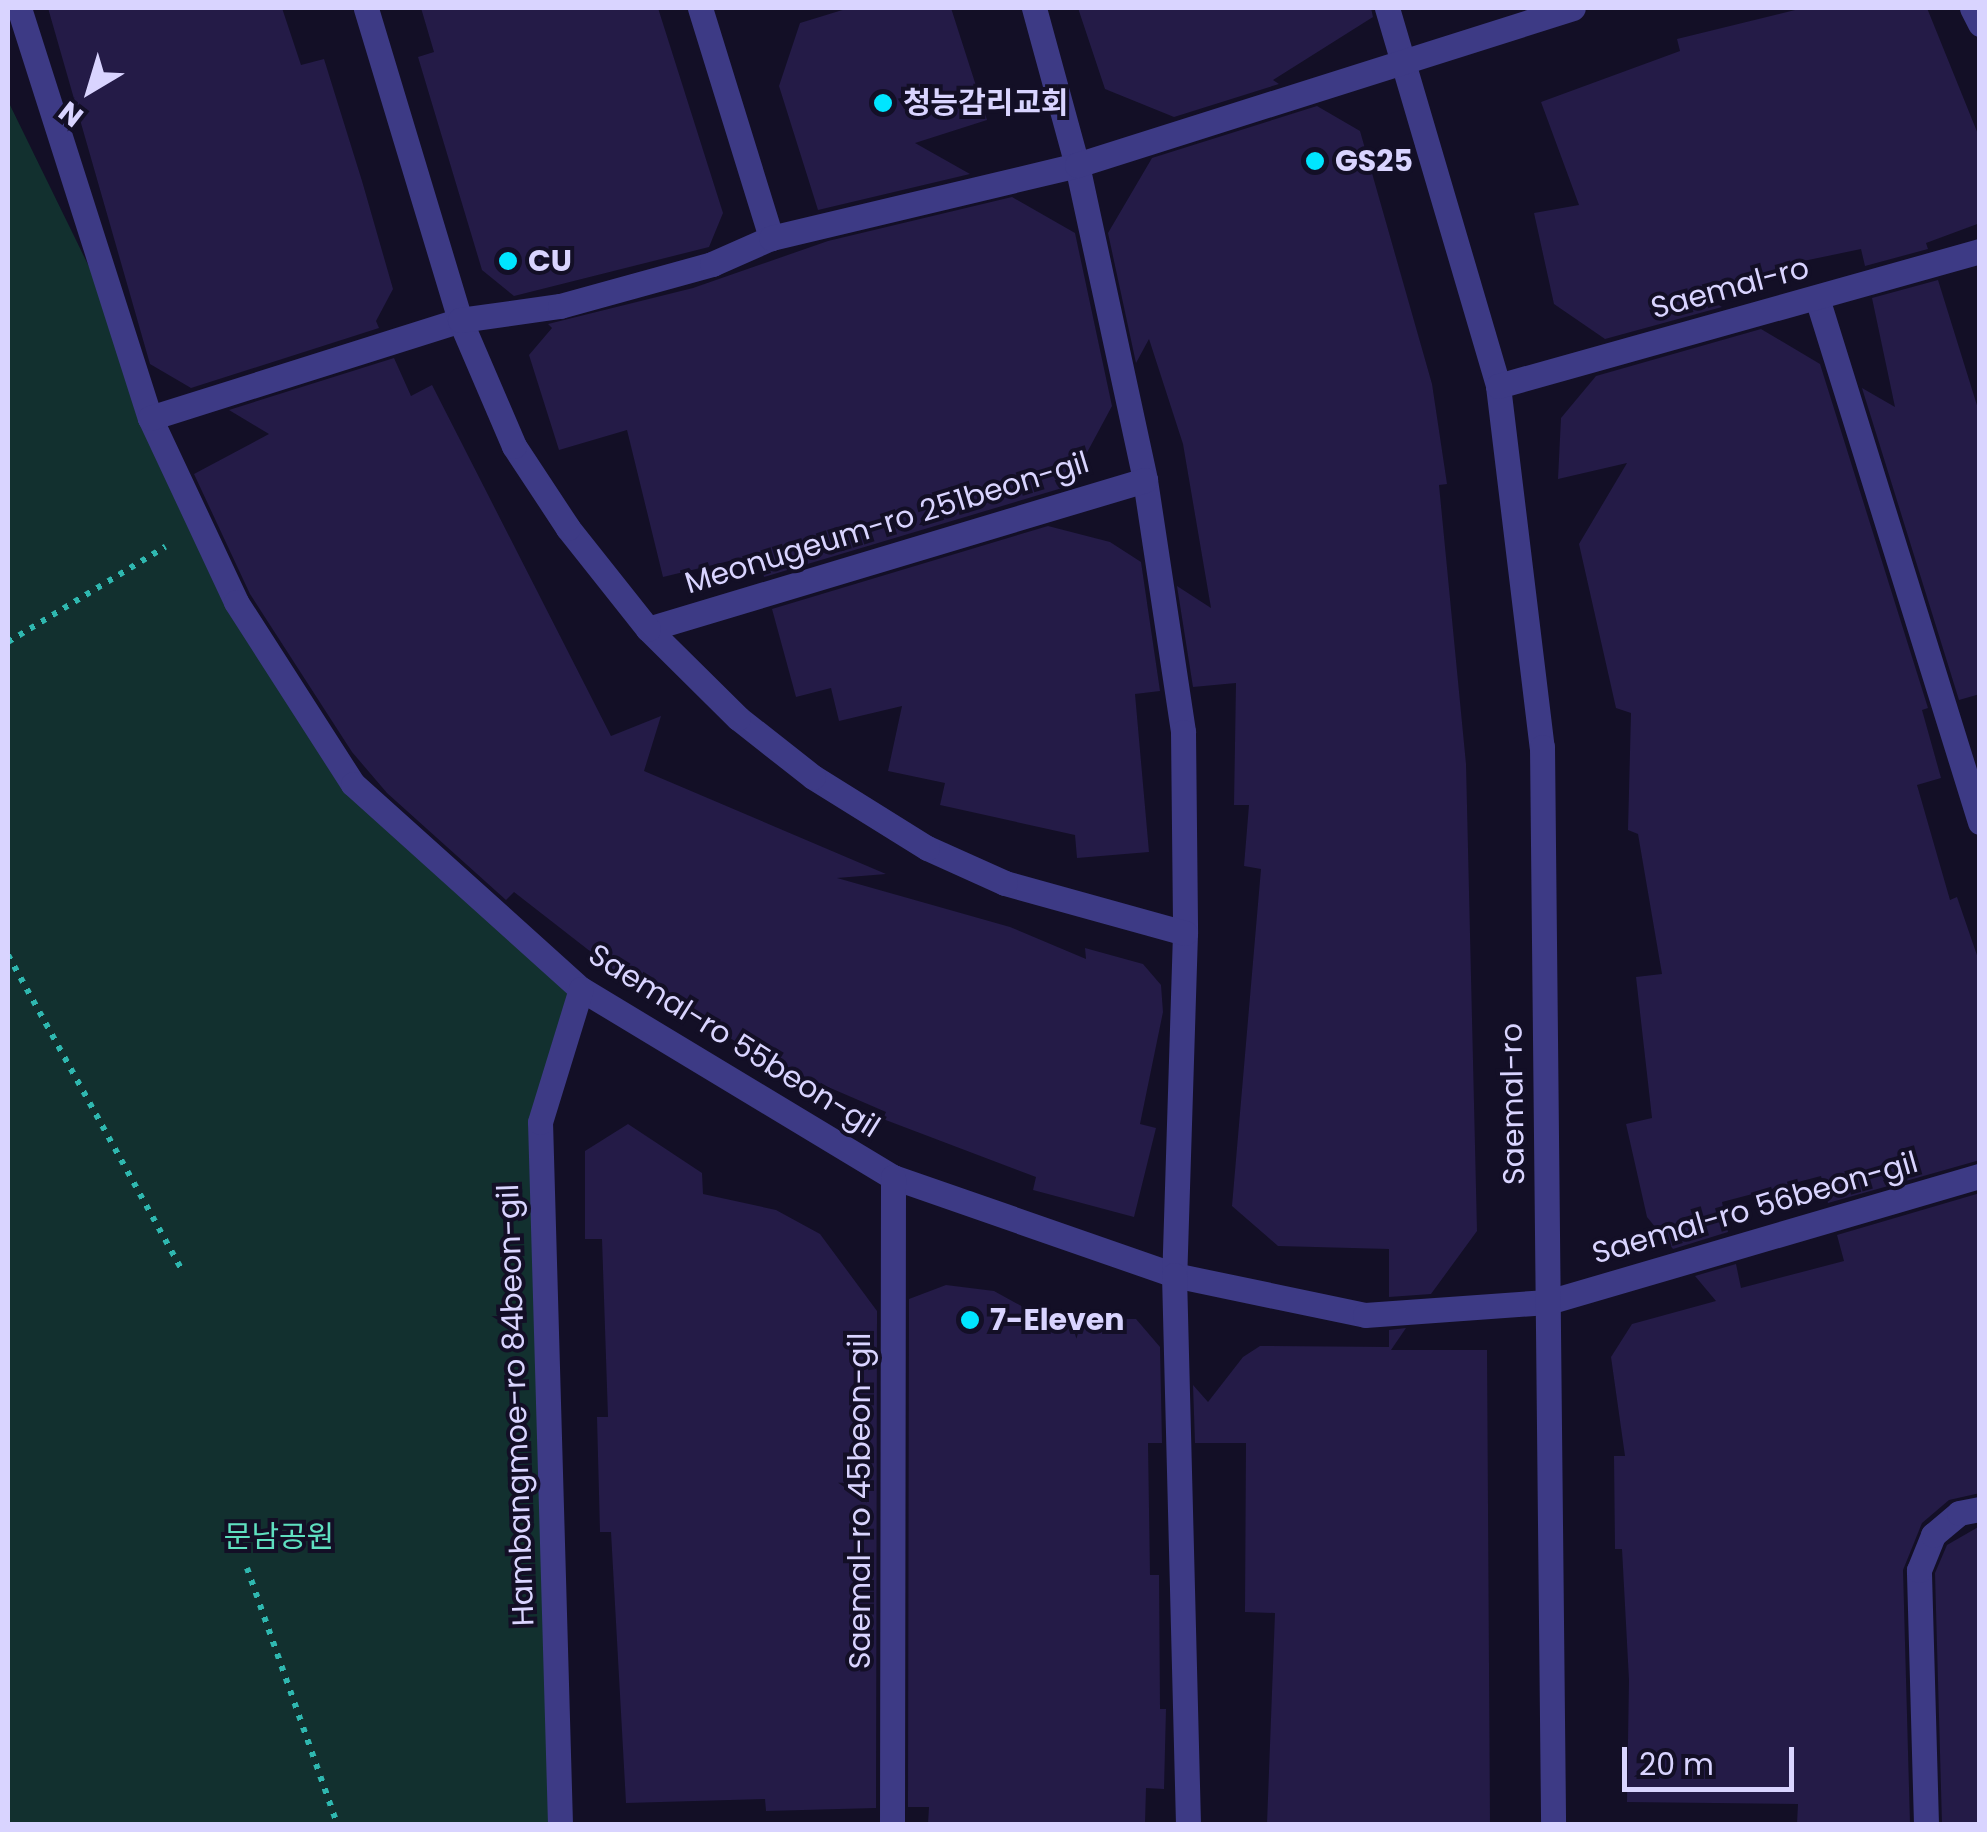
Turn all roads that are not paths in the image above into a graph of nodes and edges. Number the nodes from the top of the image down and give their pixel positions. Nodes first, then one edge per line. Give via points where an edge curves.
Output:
1 (19, 8) edge
2 (366, 8) edge
3 (700, 8) edge
4 (1034, 8) edge
5 (1387, 8) edge
6 (1572, 8) edge
7 (1972, 8) edge
8 (1980, 24) edge
9 (1403, 64) junction
10 (1076, 165) junction
11 (770, 238) junction
12 (1980, 251) edge
13 (1817, 298) junction
14 (460, 320) junction
15 (1498, 386) junction
16 (150, 418) junction
17 (1144, 480) junction
18 (648, 629) junction
19 (1980, 822) edge
20 (1184, 932) junction
21 (581, 989) junction
22 (1980, 1176) edge
23 (893, 1178) junction
24 (1174, 1275) junction
25 (1548, 1302) junction
26 (1980, 1508) edge
27 (560, 1824) edge
28 (892, 1824) edge
29 (1188, 1824) edge
30 (1554, 1824) edge
31 (1926, 1824) edge

1 - 16 street, Saemal-ro 55beon-gil
2 - 14 street
3 - 11 street
4 - 10 street
5 - 9 street, Saemal-ro
6 - 9 street
7 - 8 street
9 - 10 street
9 - 15 street, Saemal-ro
10 - 11 street
10 - 17 street
11 - 14 street via 712,264 560,306
12 - 13 street, Saemal-ro
13 - 15 street, Saemal-ro
13 - 19 street
14 - 16 street
14 - 18 street via 514,446
15 - 25 street, Saemal-ro via 1542,747
16 - 21 street, Saemal-ro 55beon-gil via 236,602 354,784
17 - 18 street, Meonugeum-ro 251beon-gil
17 - 20 street via 1182,732
18 - 20 street via 753,730 813,777 927,848 1005,883
20 - 24 street
21 - 23 street, Saemal-ro 55beon-gil
21 - 27 street, Hambangmoe-ro 84beon-gil via 540,1122
22 - 25 street, Saemal-ro 56beon-gil
23 - 24 street, Saemal-ro 55beon-gil
23 - 28 street, Saemal-ro 45beon-gil
24 - 25 street, Saemal-ro 55beon-gil via 1365,1315
24 - 29 street
25 - 30 street, Saemal-ro
26 - 31 street via 1959,1513 1933,1534 1919,1570

